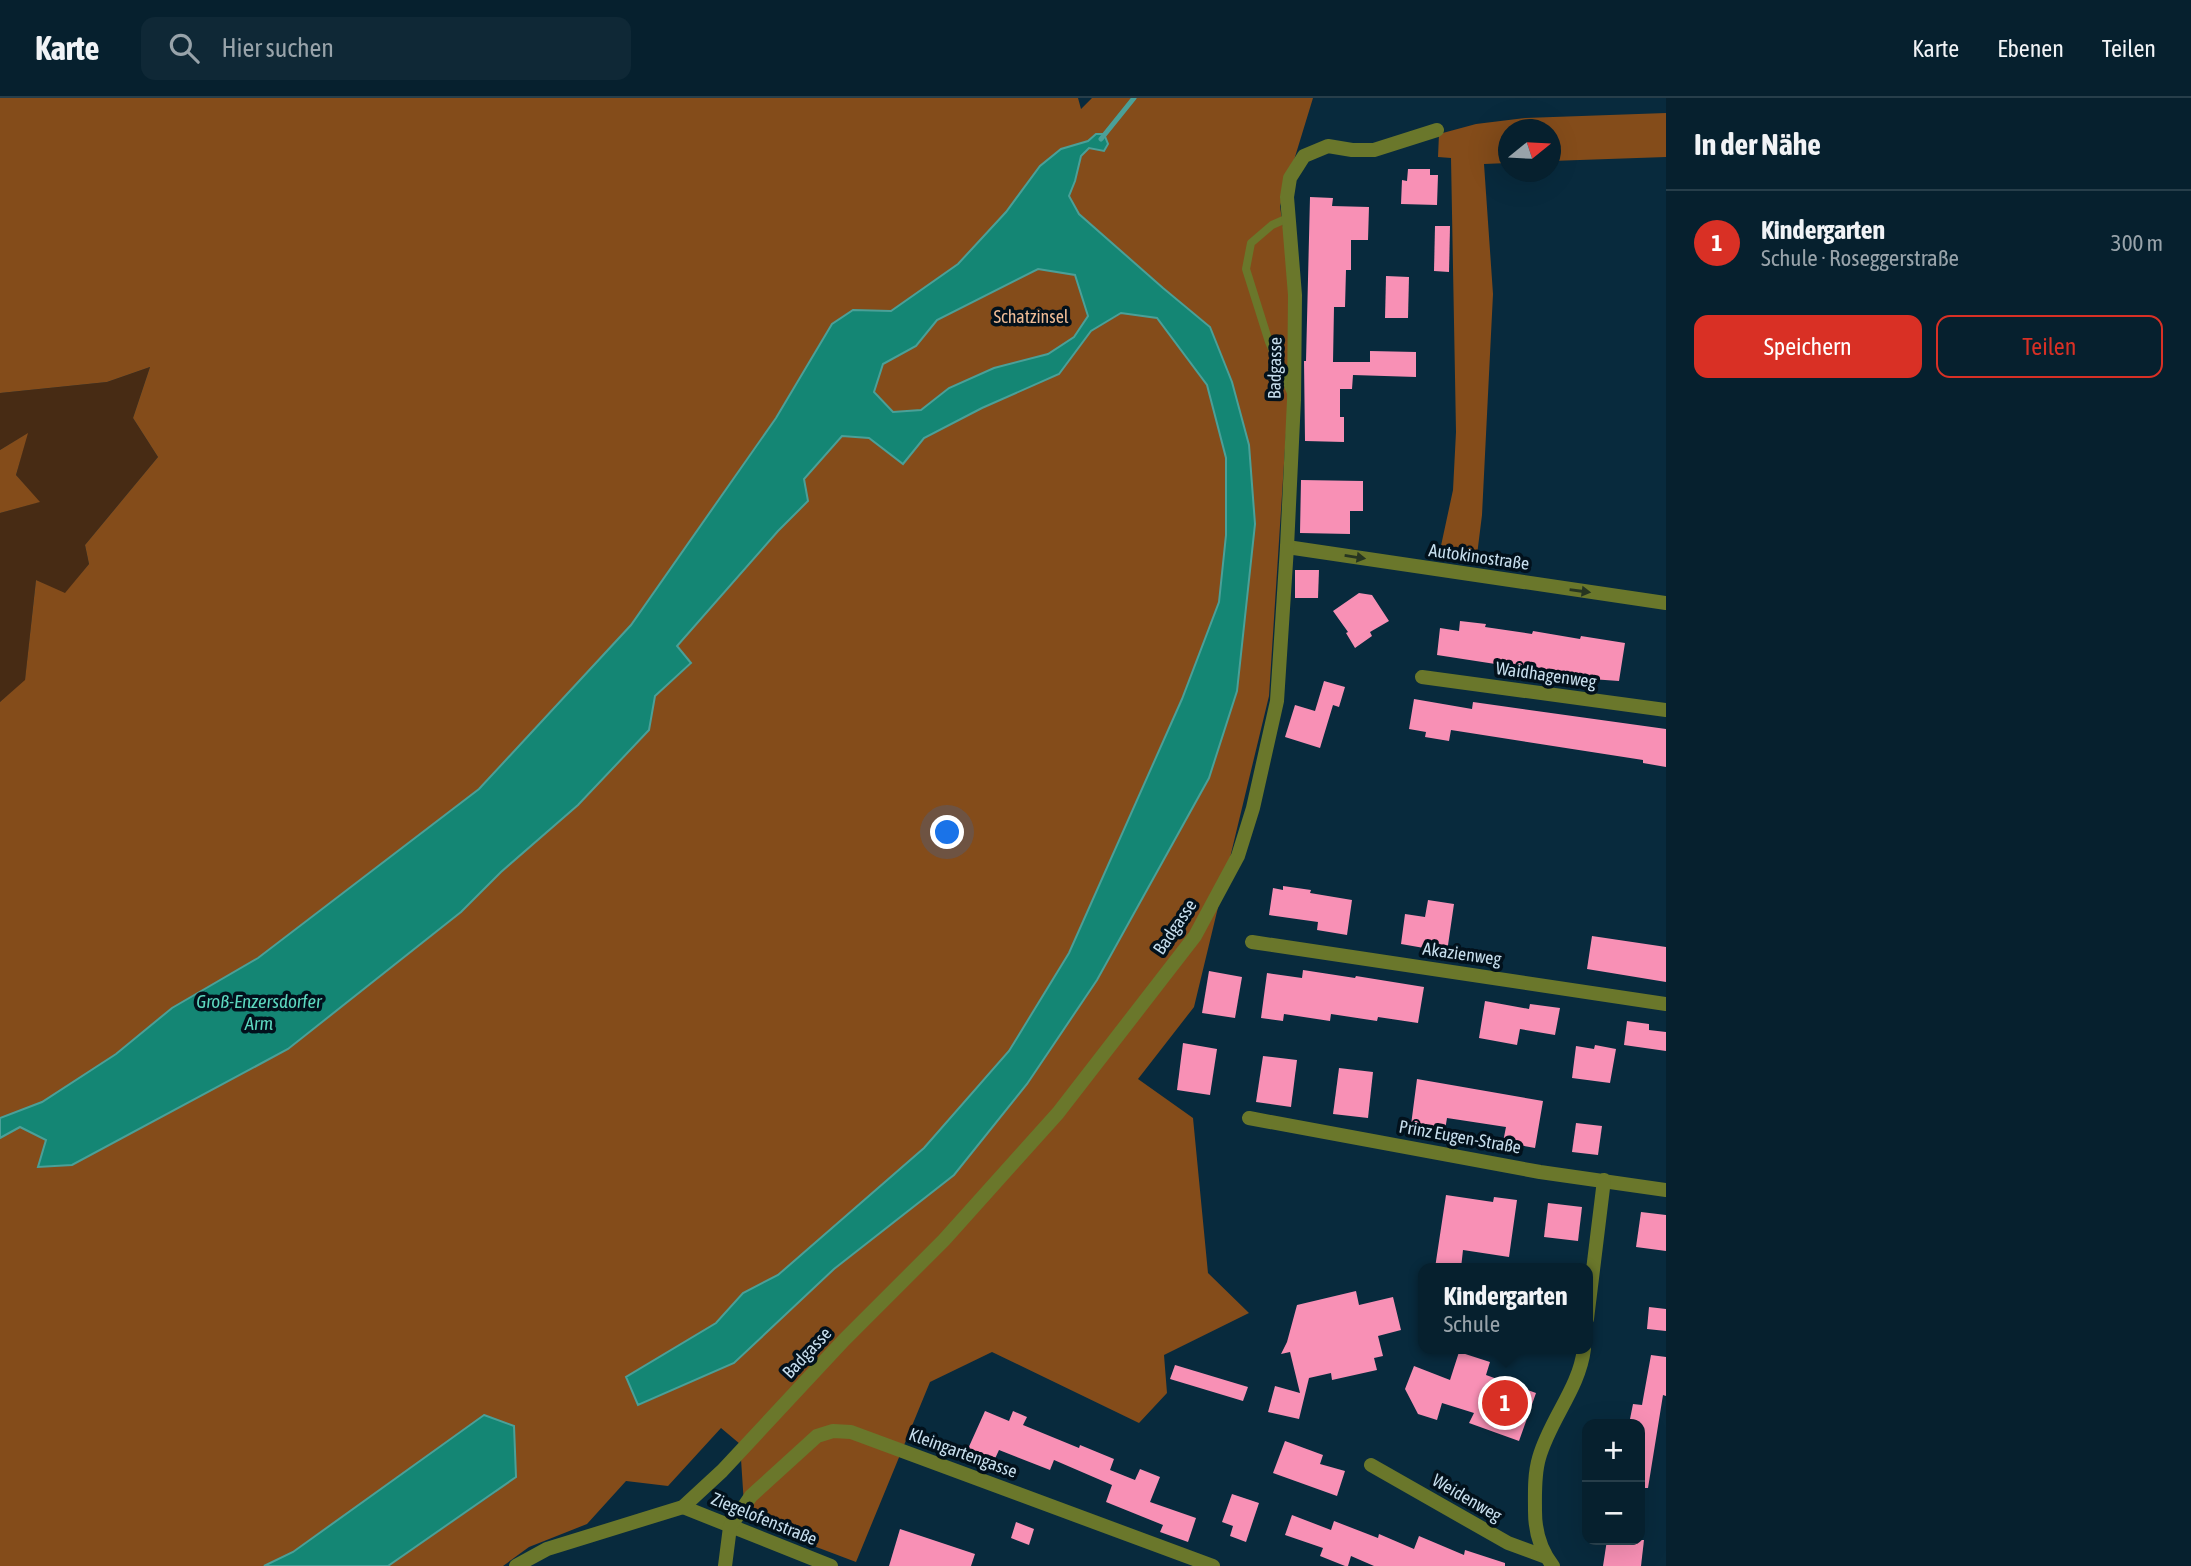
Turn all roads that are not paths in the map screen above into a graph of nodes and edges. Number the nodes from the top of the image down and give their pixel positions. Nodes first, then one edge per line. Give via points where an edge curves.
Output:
1 (1437, 130) dead end
2 (1287, 218) junction
3 (1294, 400) junction
4 (1287, 547) junction
5 (1666, 603) edge
6 (1422, 677) dead end
7 (1666, 710) edge
8 (1252, 942) dead end
9 (1666, 1004) edge
10 (1249, 1118) dead end
11 (1604, 1180) junction
12 (1666, 1190) edge
13 (1593, 1271) edge
14 (1583, 1354) edge
15 (1371, 1465) dead end
16 (683, 1507) junction
17 (730, 1527) junction
18 (1550, 1561) edge
19 (516, 1566) edge
20 (725, 1566) edge
21 (831, 1566) edge
22 (1213, 1566) edge

1 - 2 street, Badgasse via 1374,150 1328,146 1304,156 1290,178
2 - 3 street, Badgasse via 1295,295
2 - 3 lane via 1251,243 1246,269 1269,342
3 - 4 street, Badgasse
4 -> 5 street, Autokinostraße
4 - 16 street, Badgasse via 1277,701 1253,808 1238,856 1195,936 1058,1113 944,1240
6 - 7 street, Waidhagenweg
8 - 9 street, Akazienweg
10 - 11 street, Prinz Eugen-Straße
11 - 12 street, Prinz Eugen-Straße
11 - 13 street
14 - 18 street via 1578,1377 1539,1458 1535,1518 1541,1546
15 - 18 street, Weidenweg via 1508,1544
16 - 17 street, Ziegelofenstraße
16 - 19 street, Badgasse via 547,1549
17 - 20 street
17 - 21 street, Ziegelofenstraße
17 - 22 street, Kleingartengasse via 751,1496 817,1436 850,1432

